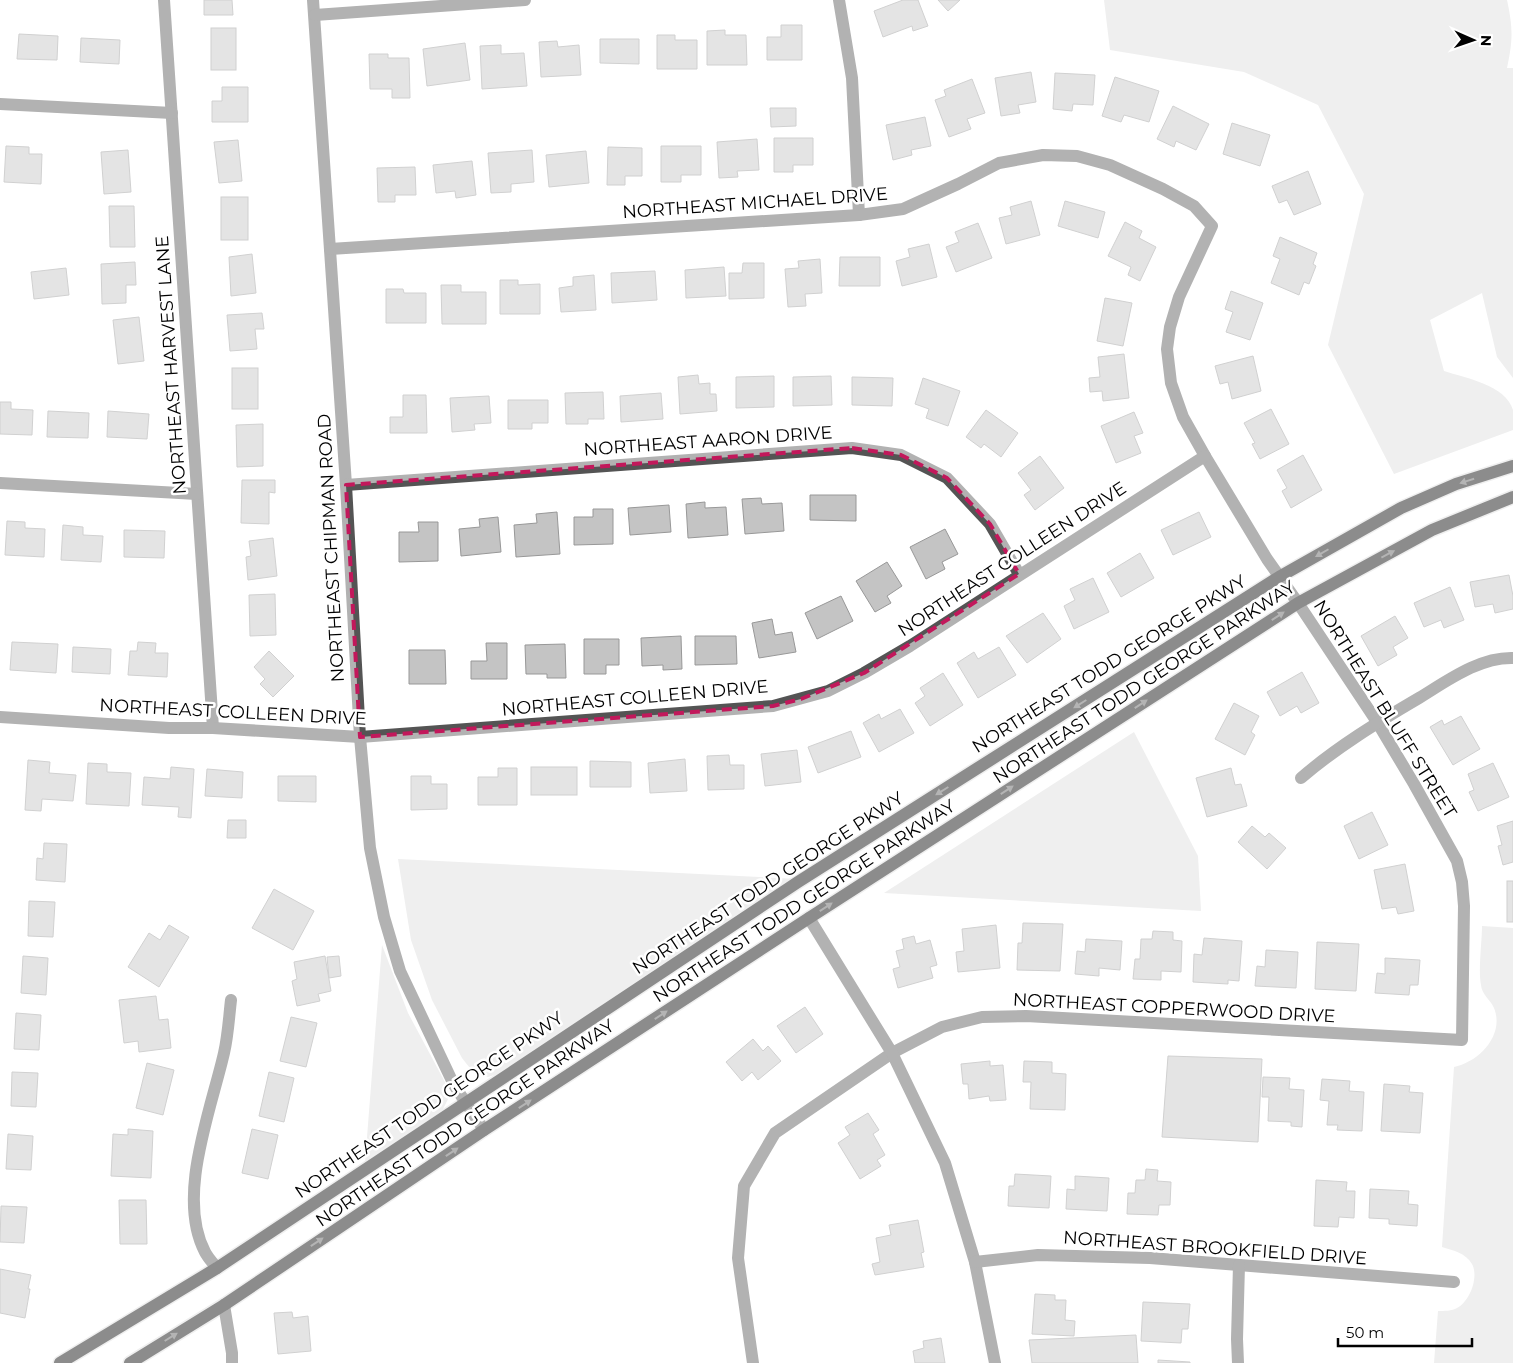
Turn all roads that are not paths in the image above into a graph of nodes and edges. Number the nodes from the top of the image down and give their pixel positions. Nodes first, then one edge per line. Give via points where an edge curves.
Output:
1 (164, 0) edge
2 (313, 0) edge
3 (525, 0) edge
4 (839, 0) edge
5 (314, 15) junction
6 (0, 104) edge
7 (172, 113) junction
8 (859, 215) junction
9 (1212, 226) joint
10 (330, 249) junction
11 (1205, 456) junction
12 (1513, 466) edge
13 (0, 483) edge
14 (346, 485) junction
15 (198, 494) junction
16 (1513, 497) edge
17 (1019, 574) junction
18 (1279, 577) junction
19 (1298, 602) junction
20 (1513, 658) edge
21 (0, 717) edge
22 (1377, 722) junction
23 (213, 728) junction
24 (360, 737) junction
25 (1302, 778) dead end
26 (809, 918) junction
27 (231, 1000) dead end
28 (1462, 1040) joint
29 (892, 1053) junction
30 (465, 1102) junction
31 (484, 1130) junction
32 (974, 1262) junction
33 (1239, 1265) junction
34 (217, 1268) junction
35 (1454, 1282) dead end
36 (224, 1304) junction
37 (60, 1363) edge
38 (130, 1363) edge
39 (232, 1363) edge
40 (753, 1363) edge
41 (995, 1363) edge
42 (1238, 1363) edge

1 - 7 street, NORTHEAST HARVEST LANE
2 - 5 street, NORTHEAST CHIPMAN ROAD
3 - 5 street
4 - 8 street via 852,78
5 - 10 street, NORTHEAST CHIPMAN ROAD
6 - 7 street
7 - 15 street, NORTHEAST HARVEST LANE
8 - 9 street, NORTHEAST MICHAEL DRIVE via 903,208 999,163 1043,156 1077,156 1110,165 1163,189 1194,206
8 - 10 street, NORTHEAST MICHAEL DRIVE
9 - 11 street, NORTHEAST BLUFF STREET via 1179,296 1167,349 1171,383 1183,417
10 - 14 street, NORTHEAST CHIPMAN ROAD
11 - 17 street, NORTHEAST COLLEEN DRIVE
11 - 18 street, NORTHEAST BLUFF STREET
12 -> 18 main road, NORTHEAST TODD GEORGE PKWY via 1456,484 1402,508
13 - 15 street
14 - 17 street, NORTHEAST AARON DRIVE via 852,448 901,455 947,478 990,524
14 - 24 street, NORTHEAST CHIPMAN ROAD
15 - 23 street, NORTHEAST HARVEST LANE
19 -> 16 main road, NORTHEAST TODD GEORGE PARKWAY via 1432,530
17 - 24 street, NORTHEAST COLLEEN DRIVE via 864,673 828,690 773,706
18 - 19 street, NORTHEAST BLUFF STREET
18 -> 30 main road, NORTHEAST TODD GEORGE PKWY via 798,882
19 - 22 street, NORTHEAST BLUFF STREET
26 -> 19 main road, NORTHEAST TODD GEORGE PARKWAY
20 - 22 street via 1467,669
21 - 23 street, NORTHEAST COLLEEN DRIVE
22 - 25 street
22 - 28 street, NORTHEAST BLUFF STREET via 1457,861 1464,906
23 - 24 street, NORTHEAST COLLEEN DRIVE
24 - 30 street, NORTHEAST CHIPMAN ROAD via 370,848 400,971
26 - 29 street
31 -> 26 main road, NORTHEAST TODD GEORGE PARKWAY
27 - 34 street via 224,1050 193,1181 197,1230 205,1252
28 - 29 street, NORTHEAST COPPERWOOD DRIVE via 1008,1016 982,1017 942,1027
29 - 32 street via 945,1163
29 - 40 street, NORTHEAST COPPERWOOD DRIVE via 775,1133 744,1186 738,1258
30 - 31 street, NORTHEAST CHIPMAN ROAD
30 - 34 main road, NORTHEAST TODD GEORGE PKWY
36 -> 31 main road, NORTHEAST TODD GEORGE PARKWAY
32 - 33 street, NORTHEAST BROOKFIELD DRIVE via 1038,1255 1150,1258
32 - 41 street
33 - 35 street, NORTHEAST BROOKFIELD DRIVE
33 - 42 street
34 - 37 main road, NORTHEAST TODD GEORGE PKWY
38 -> 36 main road, NORTHEAST TODD GEORGE PARKWAY
36 - 39 street

